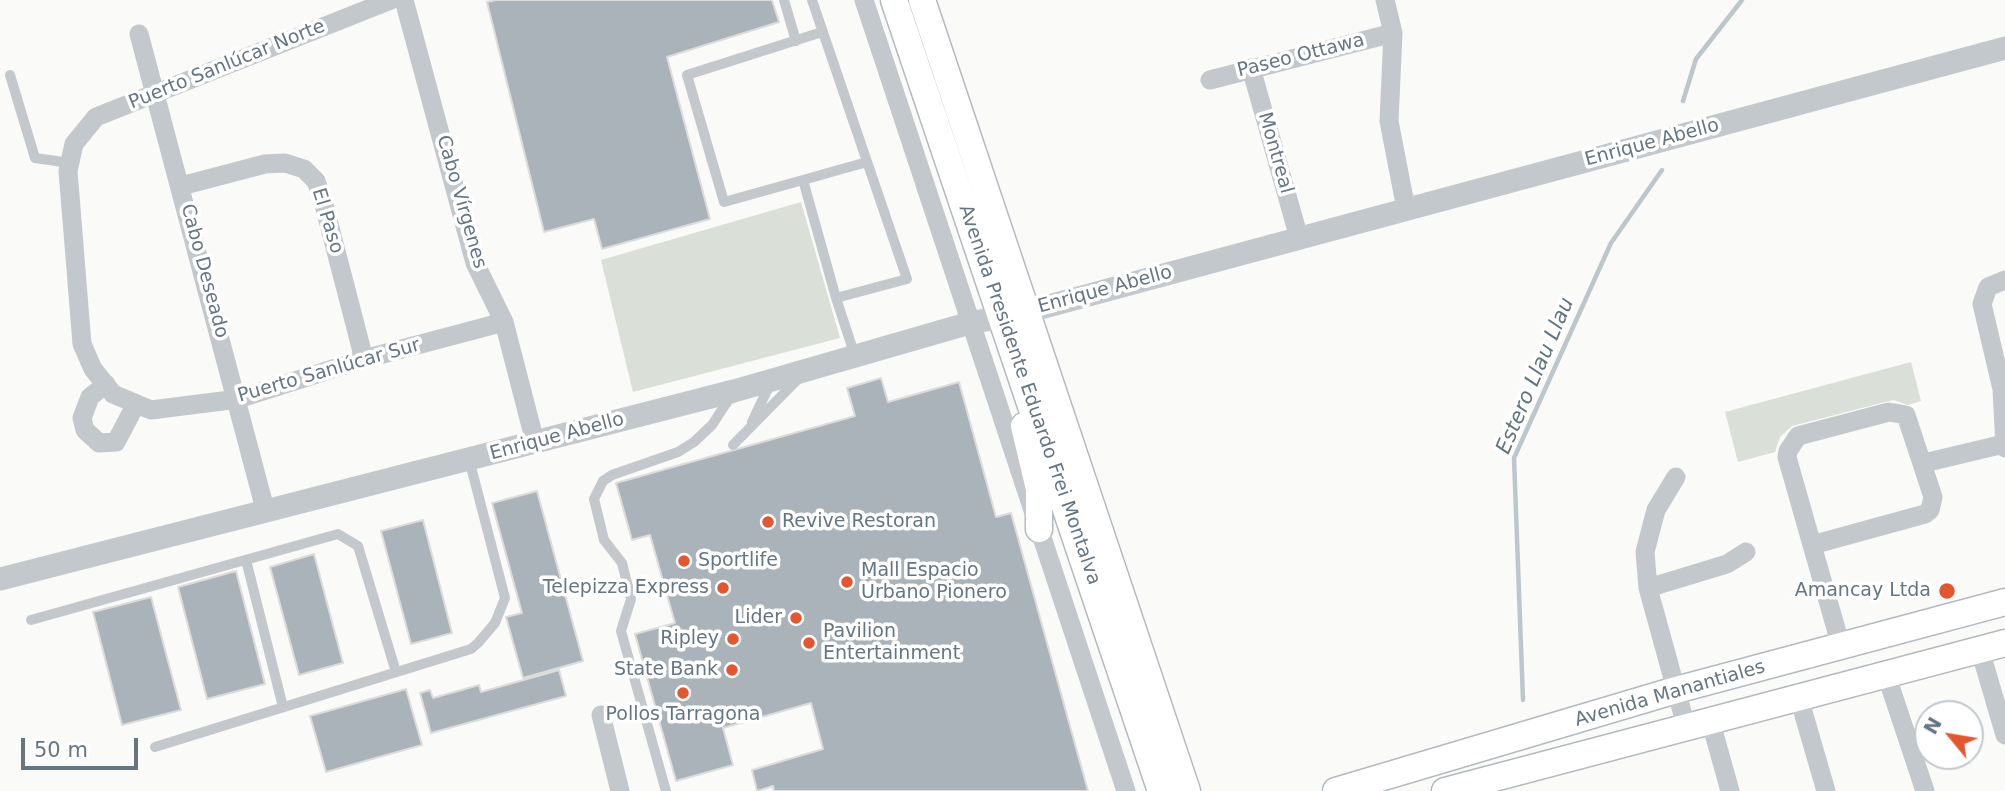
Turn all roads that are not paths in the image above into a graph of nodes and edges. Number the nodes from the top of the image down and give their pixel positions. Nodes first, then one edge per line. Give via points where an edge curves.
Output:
1 (391, 0) edge
2 (404, 0) edge
3 (784, 0) edge
4 (812, 0) edge
5 (864, 0) edge
6 (894, 0) edge
7 (922, 0) edge
8 (1385, 0) edge
9 (822, 32) junction
10 (1393, 33) junction
11 (139, 34) dead end
12 (796, 41) junction
13 (2005, 48) edge
14 (1251, 68) junction
15 (10, 75) dead end
16 (1210, 80) dead end
17 (155, 92) junction
18 (72, 154) junction
19 (867, 162) junction
20 (803, 180) junction
21 (181, 186) junction
22 (1406, 209) junction
23 (1299, 238) junction
24 (2005, 280) edge
25 (836, 298) junction
26 (1014, 314) junction
27 (504, 322) junction
28 (971, 323) junction
29 (855, 356) junction
30 (365, 359) junction
31 (806, 371) junction
32 (772, 380) junction
33 (1026, 386) junction
34 (109, 389) junction
35 (2004, 389) edge
36 (734, 391) junction
37 (238, 399) junction
38 (136, 404) junction
39 (747, 432) junction
40 (535, 442) junction
41 (733, 445) dead end
42 (2005, 446) edge
43 (469, 459) junction
44 (1924, 463) junction
45 (1676, 477) dead end
46 (264, 509) junction
47 (1039, 529) junction
48 (1812, 545) junction
49 (1746, 552) dead end
50 (246, 560) junction
51 (0, 579) edge
52 (1648, 589) junction
53 (2005, 602) edge
54 (31, 620) dead end
55 (1841, 646) junction
56 (1992, 646) edge
57 (396, 673) junction
58 (1886, 674) junction
59 (1676, 690) junction
60 (1799, 698) junction
61 (283, 707) junction
62 (601, 715) dead end
63 (1698, 722) junction
64 (2005, 734) edge
65 (155, 747) dead end
66 (615, 790) edge
67 (666, 791) edge
68 (1126, 791) edge
69 (1161, 791) edge
70 (1186, 791) edge
71 (1336, 791) edge
72 (1445, 791) edge
73 (1730, 791) edge
74 (1826, 791) edge
75 (1925, 791) edge

1 - 17 street, Puerto Sanlúcar Norte
2 - 27 street, Cabo Vírgenes via 475,263
3 - 12 lane
4 - 9 lane
5 - 28 street, Avenida Presidente Eduardo Frei Montalva
6 - 26 main road, Avenida Presidente Eduardo Frei Montalva
7 - 26 main road, Avenida Presidente Eduardo Frei Montalva
8 - 10 street
9 - 12 lane
9 - 19 lane
10 - 14 street, Paseo Ottawa
10 - 22 street via 1389,121
11 - 17 street, Cabo Deseado
12 - 20 lane via 687,75 724,202
13 - 22 street, Enrique Abello
14 - 16 street, Paseo Ottawa
14 - 23 street, Montreal
15 - 18 lane via 35,158
17 - 18 street, Puerto Sanlúcar Norte via 96,117
17 - 21 street, Cabo Deseado
18 - 34 street via 68,171 82,344
19 - 20 lane
19 - 25 lane via 907,279
20 - 25 lane
21 - 30 street, El Paso via 265,164 285,163 304,169 316,181 323,201
21 - 37 street, Cabo Deseado
22 - 23 street, Enrique Abello
23 - 26 street, Enrique Abello
24 - 35 street via 1992,284 1983,294 1982,304
25 - 29 lane
26 - 28 street, Enrique Abello
26 - 33 main road, Avenida Presidente Eduardo Frei Montalva
26 - 70 main road, Avenida Presidente Eduardo Frei Montalva
27 - 30 street, Puerto Sanlúcar Sur
27 - 40 street, Cabo Vírgenes
28 - 29 street, Enrique Abello
28 - 47 street, Avenida Presidente Eduardo Frei Montalva
29 - 31 street, Enrique Abello
30 - 37 street, Puerto Sanlúcar Sur
31 - 32 street, Enrique Abello
31 - 39 lane
32 - 36 street, Enrique Abello
32 - 39 lane
33 - 47 main road via 1024,420 1039,489
33 - 69 main road, Avenida Presidente Eduardo Frei Montalva
34 - 38 street, Puerto Sanlúcar Sur
34 - 38 street via 90,397 82,418 85,430 99,443 116,442
35 - 42 street
36 - 40 street, Enrique Abello
36 - 67 lane via 712,425 694,442 612,475 603,481 594,499 604,540 622,563 628,587 630,608 621,631
37 - 38 street, Puerto Sanlúcar Sur via 151,410
37 - 46 street, Cabo Deseado
39 - 41 lane
40 - 43 street, Enrique Abello
42 - 44 street
43 - 46 street, Enrique Abello
43 - 57 lane via 505,598 502,610 486,636 471,649
44 - 48 street via 1933,497 1925,514
44 - 48 street via 1908,419 1901,412 1798,436 1787,457
45 - 52 street via 1656,510 1645,552
46 - 51 street, Enrique Abello
47 - 68 street, Avenida Presidente Eduardo Frei Montalva
48 - 55 street
49 - 52 street via 1727,564
50 - 54 lane
50 - 57 lane via 338,534 358,546
50 - 61 lane
52 - 59 street
53 - 55 main road, Avenida Manantiales
55 - 59 main road, Avenida Manantiales
56 - 58 main road, Avenida Manantiales
56 - 64 street
57 - 61 lane
58 - 60 main road, Avenida Manantiales
58 - 75 street
59 - 63 street
59 - 71 main road, Avenida Manantiales
60 - 63 main road, Avenida Manantiales
60 - 74 street
61 - 65 lane
62 - 66 street
63 - 72 main road, Avenida Manantiales
63 - 73 street

